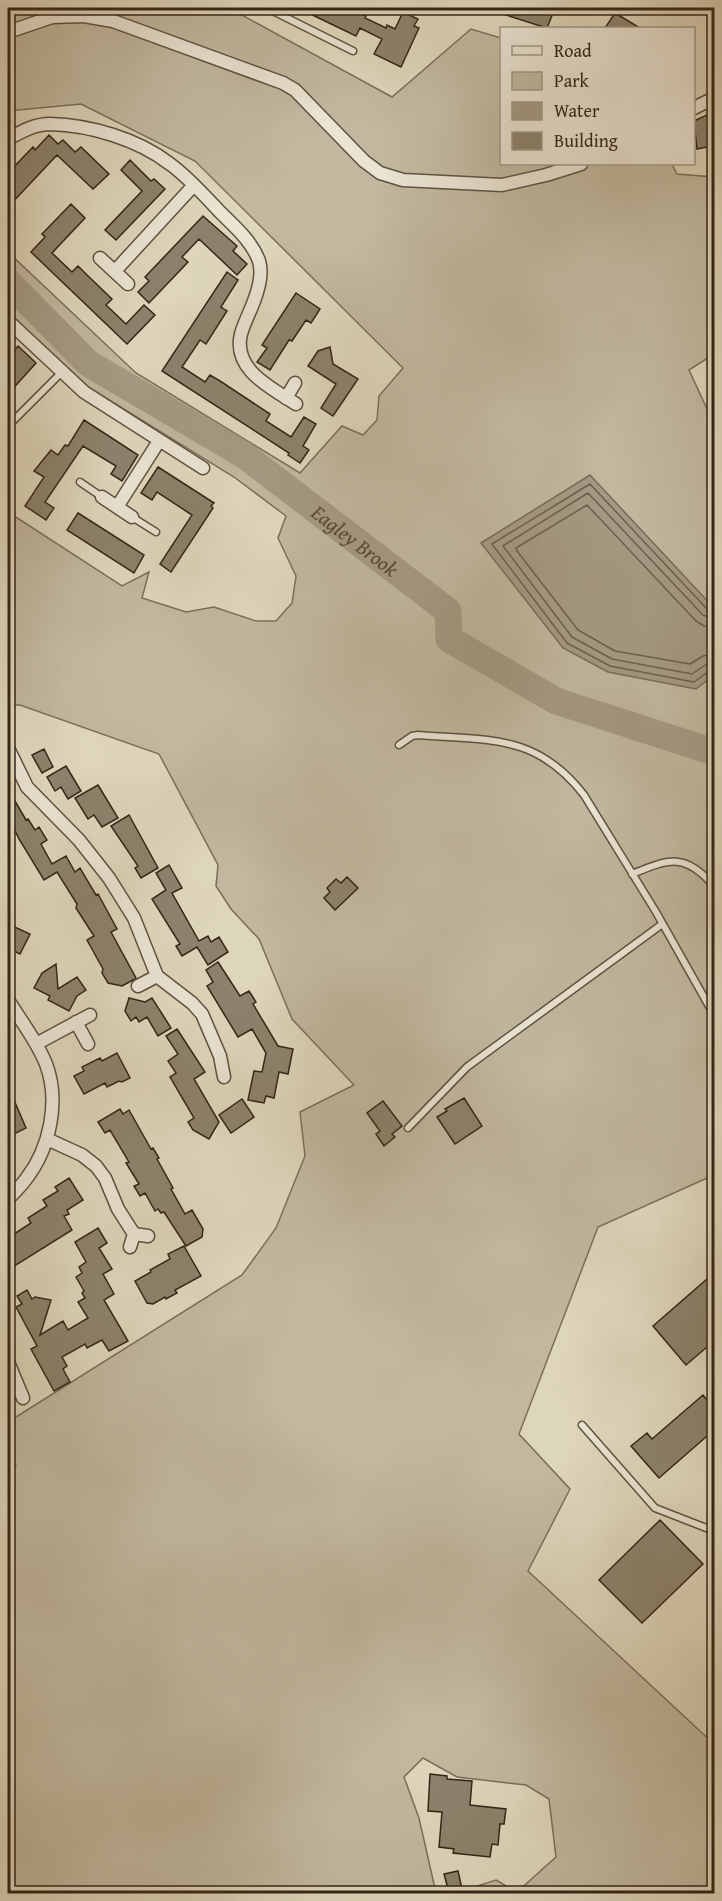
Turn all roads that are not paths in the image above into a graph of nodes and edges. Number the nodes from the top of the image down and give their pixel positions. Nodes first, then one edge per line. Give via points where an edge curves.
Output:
1 (267, 8) edge
2 (9, 30) edge
3 (353, 51) dead end
4 (714, 98) edge
5 (695, 107) edge
6 (8, 139) edge
7 (578, 165) edge
8 (194, 185) junction
9 (100, 258) dead end
10 (115, 271) junction
11 (128, 284) dead end
12 (8, 321) edge
13 (62, 371) junction
14 (296, 383) dead end
15 (8, 426) edge
16 (159, 441) junction
17 (203, 468) dead end
18 (80, 482) dead end
19 (102, 497) joint
20 (117, 507) junction
21 (132, 517) joint
22 (156, 532) dead end
23 (399, 745) dead end
24 (8, 748) edge
25 (632, 874) junction
26 (714, 886) edge
27 (661, 924) junction
28 (157, 976) junction
29 (138, 986) dead end
30 (8, 1000) edge
31 (90, 1015) dead end
32 (714, 1015) edge
33 (76, 1022) junction
34 (36, 1044) junction
35 (88, 1044) dead end
36 (234, 1053) dead end
37 (220, 1056) junction
38 (224, 1077) dead end
39 (408, 1128) dead end
40 (47, 1139) junction
41 (8, 1200) edge
42 (134, 1233) junction
43 (148, 1236) dead end
44 (130, 1247) dead end
45 (8, 1362) edge
46 (16, 1393) edge
47 (582, 1425) dead end
48 (714, 1531) edge

1 - 3 lane
2 - 7 street via 52,17 84,16 113,21 283,83 295,90 364,161 380,173 403,180 502,185
4 - 5 street
6 - 8 street via 25,129 50,124 100,132 145,149
8 - 10 street
8 - 14 street via 259,260 260,282 241,333 241,353 251,372 291,401
9 - 10 street
10 - 11 street
12 - 13 street
13 - 15 lane
13 - 16 street via 84,392
16 - 17 street
16 - 20 street
18 - 19 lane
19 - 20 street
20 - 21 street
21 - 22 lane
23 - 25 lane via 418,735 506,742 542,755 584,795
24 - 28 street via 27,787 110,878 134,918
25 - 26 lane via 674,860 699,871
25 - 27 lane
27 - 32 lane
27 - 39 lane via 467,1067
28 - 29 street
28 - 37 street via 202,1014
30 - 34 street
31 - 33 street
33 - 34 street
33 - 35 street
34 - 40 street via 52,1087
36 - 37 street
37 - 38 street
40 - 41 street via 27,1178
40 - 42 street via 96,1166
42 - 43 street
42 - 44 street
45 - 46 street
47 - 48 lane via 655,1508

